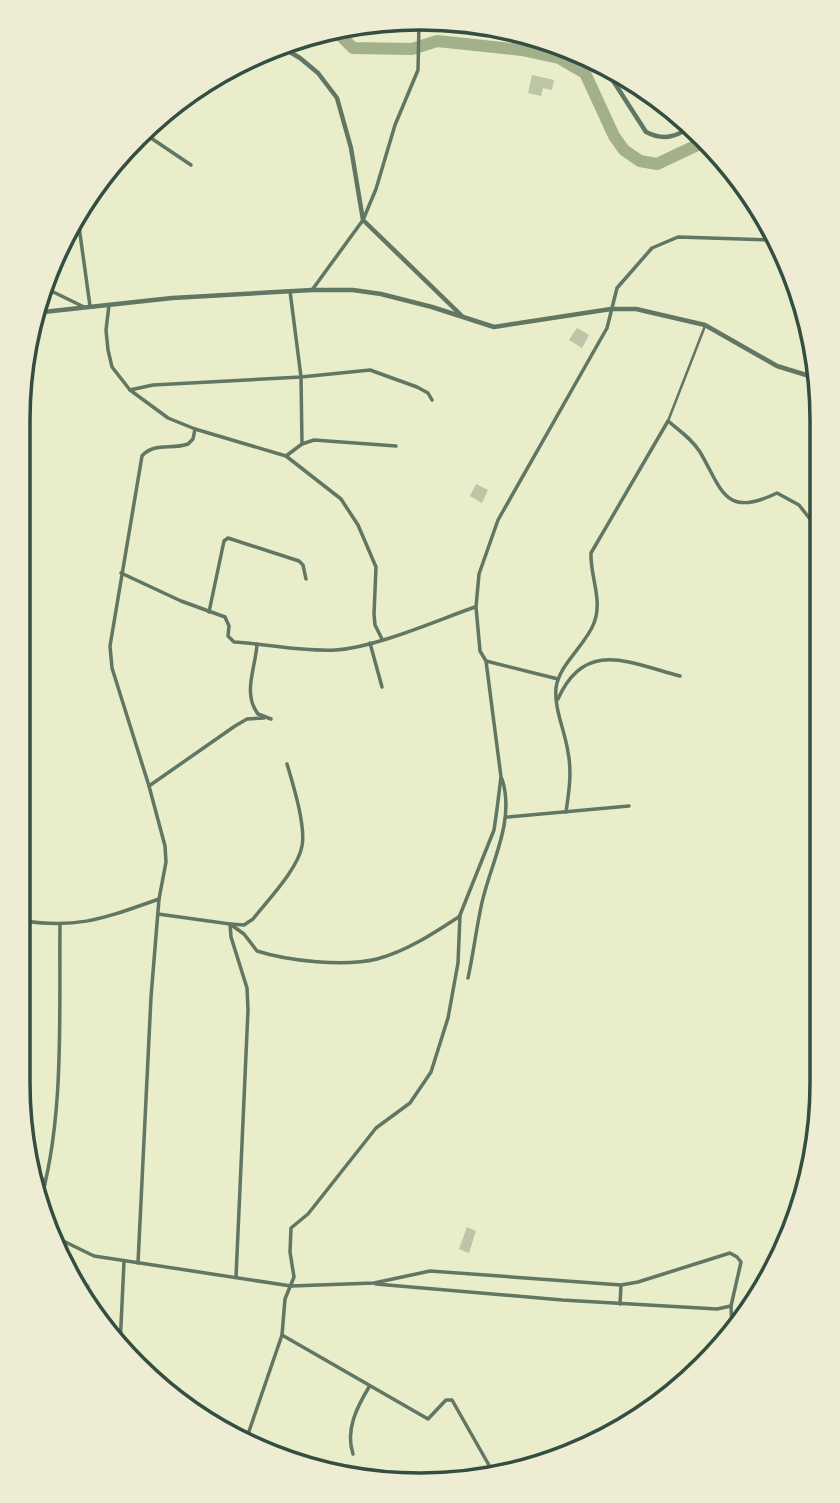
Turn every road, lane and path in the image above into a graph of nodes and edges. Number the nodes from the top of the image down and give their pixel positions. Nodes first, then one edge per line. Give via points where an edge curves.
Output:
1 (419, 30) edge
2 (289, 52) edge
3 (613, 81) edge
4 (682, 131) edge
5 (151, 138) edge
6 (191, 165) dead end
7 (363, 220) junction
8 (79, 231) edge
9 (766, 240) edge
10 (312, 290) junction
11 (52, 291) edge
12 (290, 292) junction
13 (109, 304) junction
14 (87, 307) junction
15 (611, 309) junction
16 (45, 312) edge
17 (464, 318) junction
18 (705, 325) junction
19 (301, 377) junction
20 (808, 377) edge
21 (130, 390) junction
22 (432, 400) dead end
23 (668, 421) junction
24 (195, 429) junction
25 (302, 444) junction
26 (396, 446) dead end
27 (286, 456) junction
28 (810, 518) edge
29 (121, 573) junction
30 (306, 579) dead end
31 (476, 607) junction
32 (209, 612) junction
33 (382, 639) junction
34 (257, 643) junction
35 (370, 643) junction
36 (486, 661) junction
37 (680, 676) dead end
38 (558, 679) junction
39 (382, 687) dead end
40 (557, 701) junction
41 (264, 718) junction
42 (271, 719) dead end
43 (287, 764) dead end
44 (501, 777) junction
45 (149, 786) junction
46 (629, 806) dead end
47 (566, 812) junction
48 (507, 817) junction
49 (159, 899) junction
50 (158, 915) junction
51 (460, 915) junction
52 (30, 921) edge
53 (230, 924) junction
54 (60, 925) junction
55 (468, 978) dead end
56 (42, 1178) edge
57 (46, 1186) junction
58 (45, 1190) edge
59 (63, 1242) edge
60 (124, 1262) junction
61 (138, 1263) junction
62 (236, 1278) junction
63 (374, 1283) junction
64 (621, 1285) junction
65 (291, 1286) junction
66 (620, 1304) junction
67 (731, 1306) junction
68 (732, 1319) edge
69 (121, 1333) edge
70 (282, 1335) junction
71 (369, 1387) junction
72 (248, 1434) edge
73 (353, 1454) dead end
74 (490, 1467) edge

1 - 7 street via 418,70
2 - 7 street via 318,73 337,98
3 - 4 street via 646,132 673,137
5 - 6 street
7 - 10 street
7 - 17 street
8 - 14 street
9 - 15 street via 678,237 652,248 617,288
10 - 12 street
10 - 17 street via 380,294
11 - 14 street
12 - 13 street
12 - 19 street
13 - 14 street
13 - 21 street via 108,350 113,367
14 - 16 street
15 - 17 street via 503,328
15 - 18 street via 636,309
15 - 31 street via 607,328 498,520 479,574
18 - 20 street via 777,366
18 - 23 street
19 - 21 street
19 - 22 street via 370,370 418,387
19 - 25 street
21 - 24 street via 168,418
23 - 28 street via 698,449 725,496 750,502 777,493 799,505
23 - 38 street via 591,553 594,625
24 - 27 street
24 - 29 street via 188,444 154,447 142,456
25 - 26 street via 314,440
25 - 27 street
27 - 33 street via 341,499 358,525 376,567 374,614
29 - 32 street
29 - 45 street via 109,658
30 - 32 street via 299,561 228,538
31 - 33 street
31 - 36 street via 480,651
32 - 34 street via 225,617 230,640
33 - 35 street
34 - 35 street via 316,650
34 - 41 street via 250,697 253,708
35 - 39 street
36 - 38 street
36 - 44 street
37 - 40 street via 605,659 579,668
38 - 40 street
40 - 47 street via 569,754
41 - 42 street
41 - 45 street via 247,719 235,726
43 - 53 street via 299,803 303,846 253,919 244,925
44 - 48 street
44 - 51 street via 494,830
45 - 49 street via 165,846
46 - 47 street
47 - 48 street
48 - 55 street via 481,907
49 - 50 street
49 - 54 street via 102,919
50 - 53 street
50 - 61 street
51 - 53 street via 396,952 341,961 310,962 257,951
51 - 65 street via 451,1004 431,1072 410,1103 376,1128 308,1214 291,1228
52 - 54 street
53 - 62 street via 247,988 248,1010
54 - 57 street via 58,1064
56 - 57 street
57 - 58 street
59 - 60 street via 94,1256
60 - 61 street
60 - 69 street
61 - 62 street
62 - 65 street
63 - 64 street via 430,1271
63 - 65 street
63 - 66 street
64 - 66 street
64 - 67 street via 730,1253 741,1262
65 - 70 street via 285,1299
66 - 67 street
67 - 68 street
70 - 71 street
70 - 72 street
71 - 73 street via 352,1418
71 - 74 street via 428,1419 446,1400 452,1400

